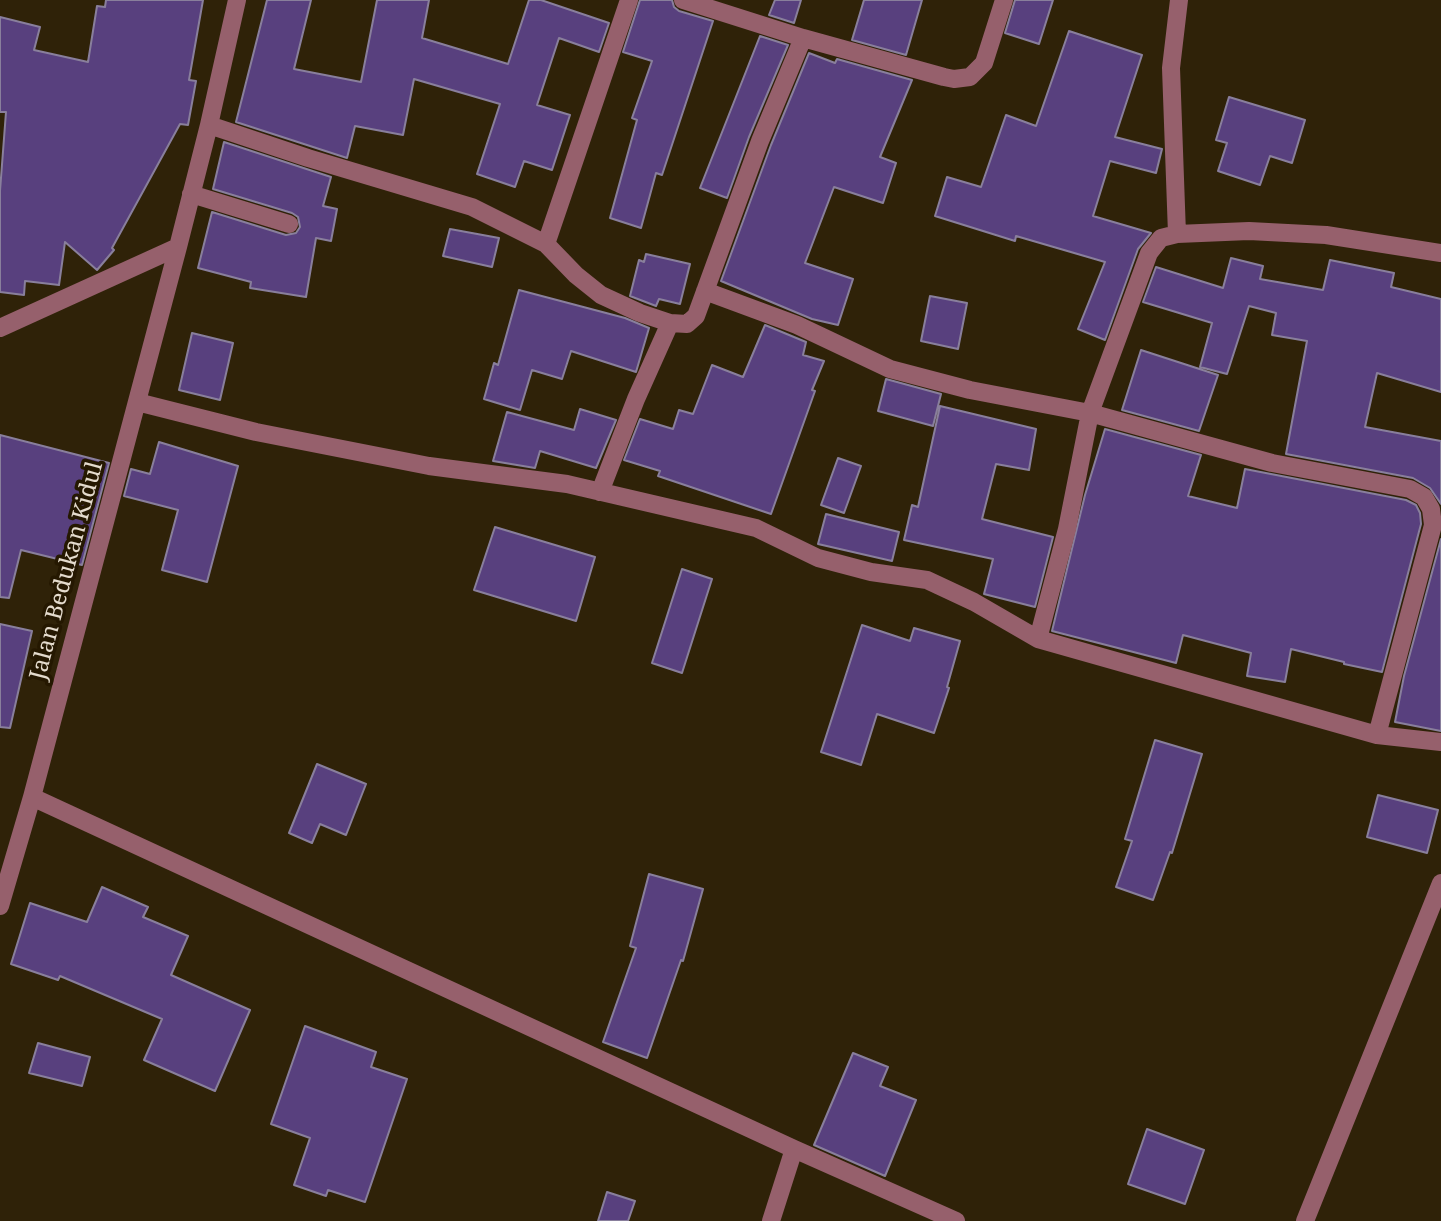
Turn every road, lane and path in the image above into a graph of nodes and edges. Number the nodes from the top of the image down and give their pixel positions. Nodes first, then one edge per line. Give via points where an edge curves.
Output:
1 (237, 0) edge
2 (629, 0) edge
3 (683, 0) edge
4 (1004, 0) edge
5 (1180, 0) edge
6 (803, 38) junction
7 (209, 125) junction
8 (191, 194) junction
9 (289, 224) dead end
10 (1177, 234) junction
11 (546, 244) junction
12 (178, 247) junction
13 (1441, 253) edge
14 (705, 291) junction
15 (670, 323) junction
16 (0, 328) edge
17 (137, 402) junction
18 (1090, 413) junction
19 (600, 492) junction
20 (1038, 639) junction
21 (1377, 735) junction
22 (1441, 742) edge
23 (33, 797) junction
24 (1441, 883) edge
25 (0, 906) edge
26 (794, 1149) junction
27 (771, 1221) edge
28 (956, 1221) edge
29 (1305, 1221) edge

1 - 7 street, Jalan Bedukan Kidul
2 - 11 street
3 - 6 street
4 - 6 street via 984,63 970,77 944,77
5 - 10 street via 1171,68
6 - 14 street
7 - 8 street, Jalan Bedukan Kidul
7 - 11 street via 472,207
8 - 9 street
8 - 12 street, Jalan Bedukan Kidul
10 - 13 street via 1326,235
10 - 18 street via 1161,238 1149,253
11 - 15 street via 601,295
12 - 16 street
12 - 17 street, Jalan Bedukan Kidul
14 - 15 street via 696,316 687,324
14 - 18 street via 797,325 890,369
15 - 19 street
17 - 19 street via 256,432 429,466
17 - 23 street, Jalan Bedukan Kidul
18 - 20 street via 1067,529
18 - 21 street via 1272,463 1410,489 1424,497 1433,525
19 - 20 street via 756,528 818,558 928,580
20 - 21 street
21 - 22 street
23 - 25 street, Jalan Bedukan Kidul
23 - 26 street
24 - 29 street
26 - 27 street
26 - 28 street

